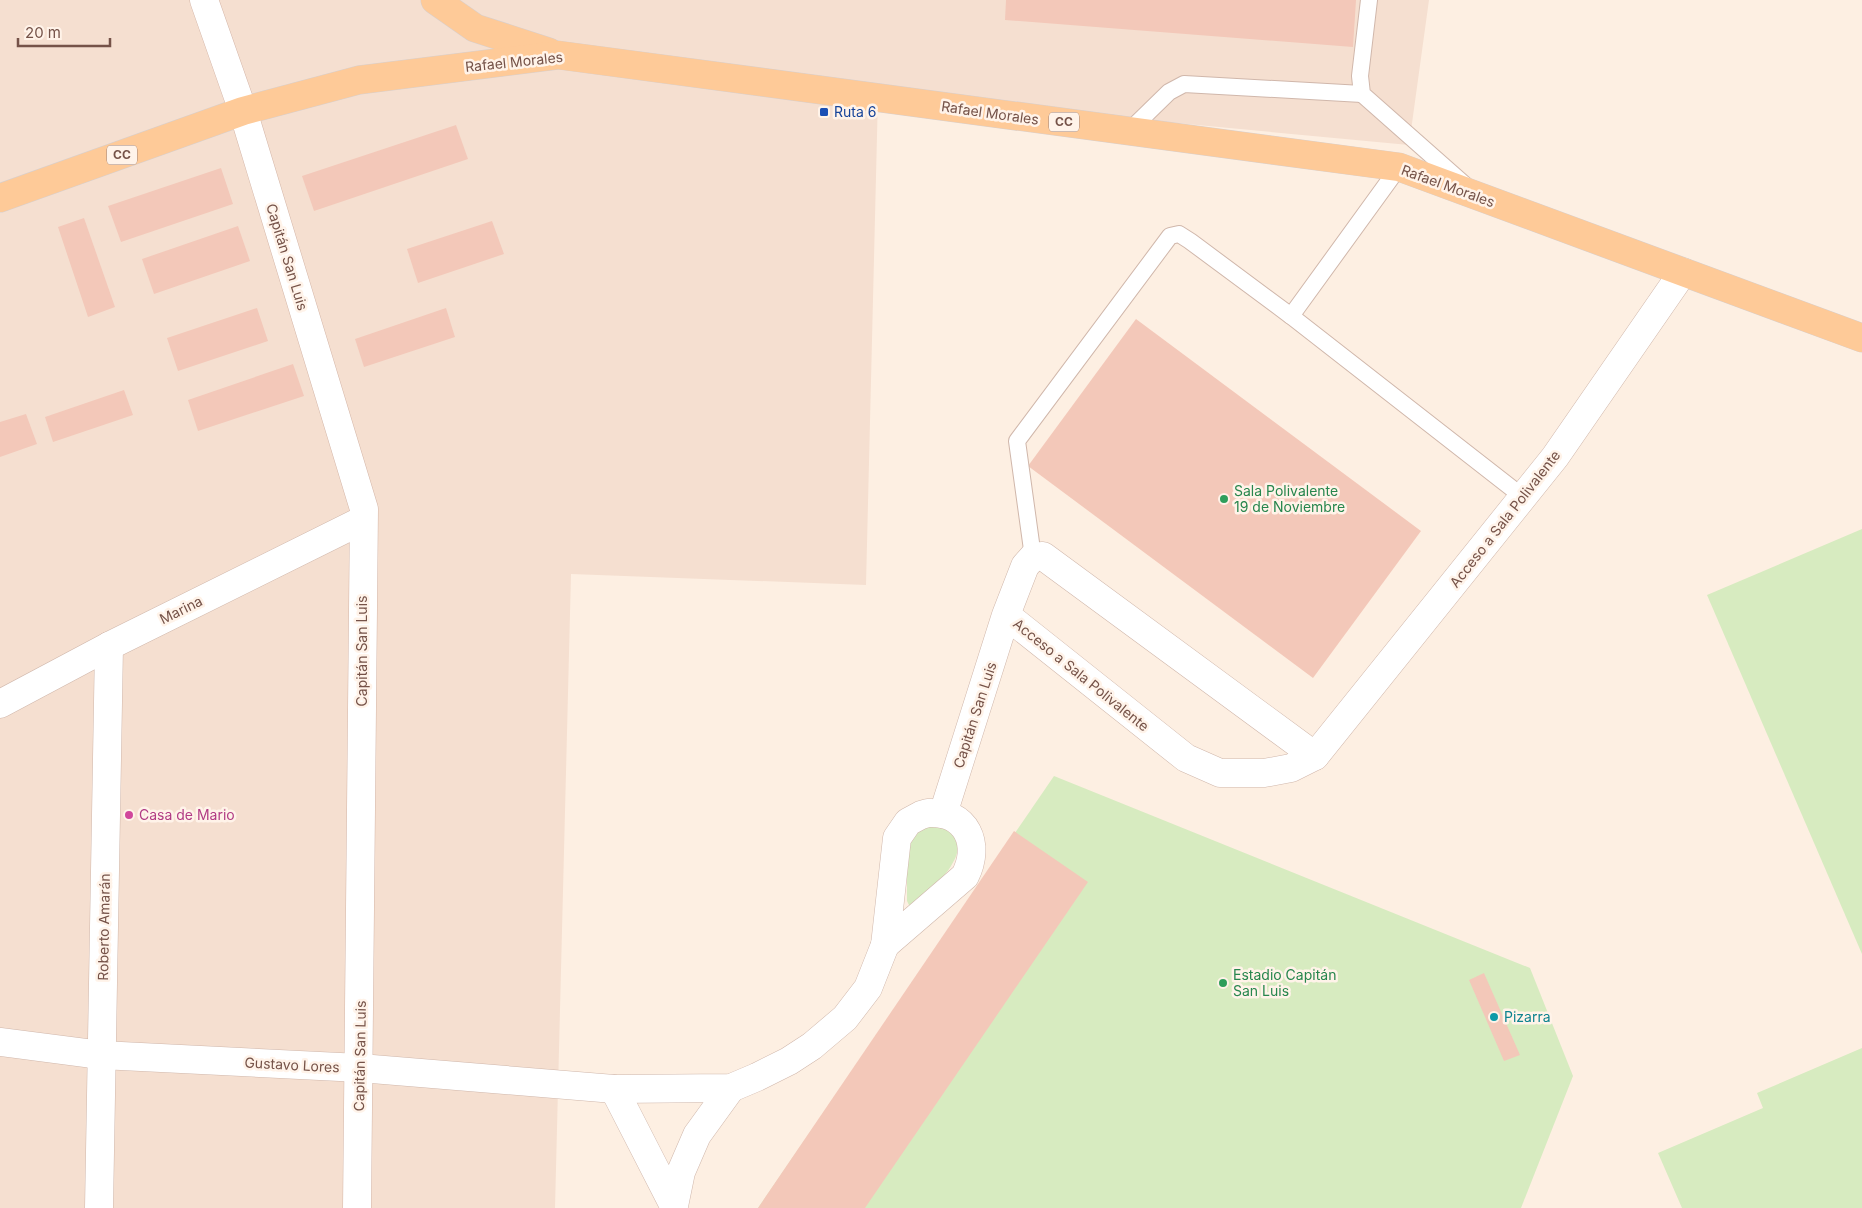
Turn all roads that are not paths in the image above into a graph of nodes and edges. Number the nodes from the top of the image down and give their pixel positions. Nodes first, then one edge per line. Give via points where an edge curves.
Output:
1 (204, 0) edge
2 (435, 0) edge
3 (1369, 0) edge
4 (558, 54) junction
5 (1362, 94) junction
6 (243, 112) junction
7 (1129, 131) junction
8 (1399, 167) junction
9 (1478, 196) junction
10 (0, 198) edge
11 (1683, 272) junction
12 (1291, 316) junction
13 (1862, 338) edge
14 (1523, 497) junction
15 (363, 520) junction
16 (1033, 557) junction
17 (1006, 615) junction
18 (110, 646) junction
19 (0, 704) edge
20 (1315, 756) junction
21 (943, 814) junction
22 (886, 945) junction
23 (0, 1042) edge
24 (101, 1055) junction
25 (360, 1068) junction
26 (731, 1088) junction
27 (614, 1089) junction
28 (674, 1207) edge
29 (99, 1208) edge
30 (357, 1208) edge

1 - 6 street, Capitán San Luis
2 - 4 main road via 475,28
3 - 5 lane via 1360,76
4 - 6 main road, Rafael Morales / CC via 359,80
4 - 7 main road, Rafael Morales / CC
5 - 7 lane via 1184,84 1169,92
5 - 9 lane
6 - 10 main road, CC
6 - 15 street, Capitán San Luis via 364,509
7 - 8 main road, Rafael Morales / CC
8 - 9 main road, Rafael Morales / CC
8 - 12 lane
9 - 11 main road, Rafael Morales / CC
11 - 13 main road, Rafael Morales / CC
11 - 14 street, Acceso a Sala Polivalente via 1555,457
12 - 14 lane
12 - 16 lane via 1190,241 1179,234 1170,236 1017,441
14 - 20 street, Acceso a Sala Polivalente
15 - 18 street, Marina
15 - 25 street, Capitán San Luis
16 - 17 street, Acceso a Sala Polivalente via 1025,566
16 - 20 street via 1043,556
17 - 20 street, Acceso a Sala Polivalente via 1186,758 1220,773 1256,773 1292,768
17 - 21 street, Capitán San Luis
18 - 19 street, Marina
18 - 24 street, Roberto Amarán
21 - 22 street via 928,813 914,818 897,838
21 - 22 street via 967,832 972,847 971,865 965,876
22 - 26 street via 868,988 845,1018 789,1061
23 - 24 street, Gustavo Lores
24 - 25 street, Gustavo Lores
24 - 29 street, Roberto Amarán
25 - 27 street, Gustavo Lores
25 - 30 street, Capitán San Luis
26 - 27 street
26 - 28 street via 697,1135 681,1172
27 - 28 street

